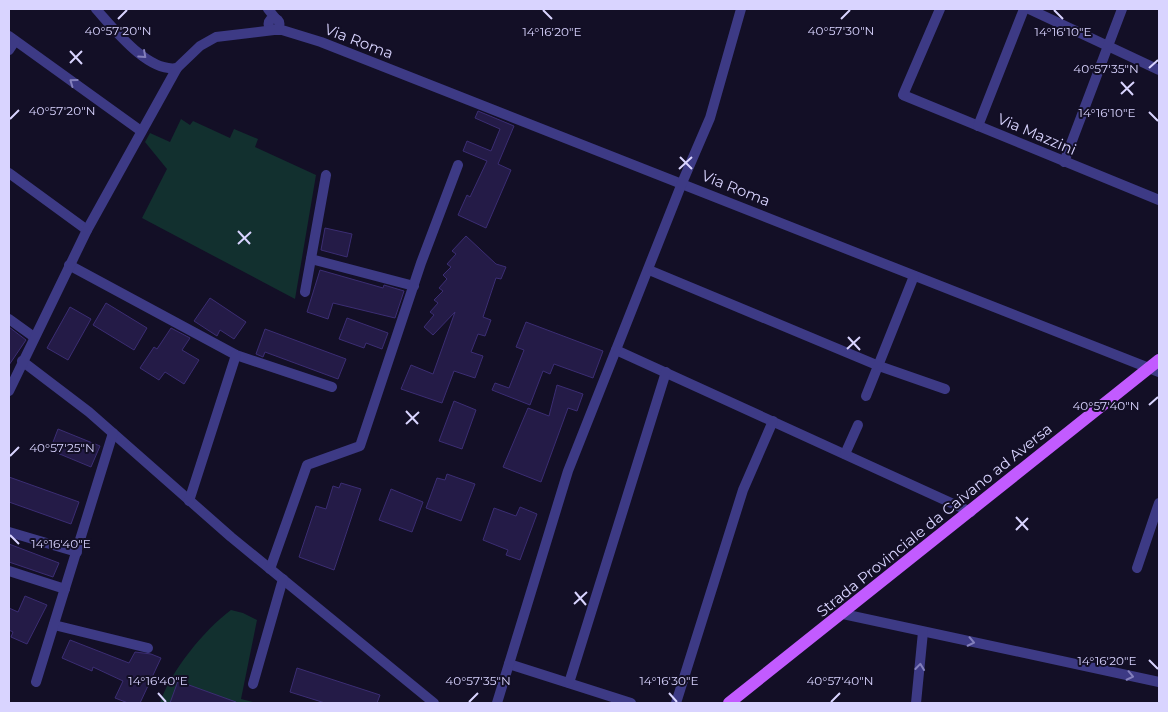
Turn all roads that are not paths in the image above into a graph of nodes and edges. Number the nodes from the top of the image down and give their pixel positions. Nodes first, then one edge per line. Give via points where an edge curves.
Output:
1 (96, 9) edge
2 (268, 9) edge
3 (741, 9) edge
4 (940, 9) edge
5 (1024, 9) edge
6 (1029, 9) edge
7 (1122, 9) edge
8 (277, 14) edge
9 (274, 30) junction
10 (12, 38) edge
11 (1109, 48) junction
12 (9, 50) edge
13 (177, 68) junction
14 (1159, 70) edge
15 (978, 126) junction
16 (141, 131) junction
17 (1064, 162) junction
18 (458, 165) dead end
19 (9, 173) edge
20 (326, 175) dead end
21 (682, 183) junction
22 (1159, 200) edge
23 (87, 230) junction
24 (311, 259) junction
25 (69, 264) junction
26 (649, 270) junction
27 (914, 276) junction
28 (414, 286) junction
29 (305, 292) dead end
30 (9, 319) edge
31 (34, 337) junction
32 (616, 350) junction
33 (236, 355) junction
34 (22, 361) junction
35 (879, 366) junction
36 (1156, 367) edge
37 (666, 372) junction
38 (332, 388) dead end
39 (945, 389) dead end
40 (9, 391) edge
41 (866, 396) dead end
42 (773, 421) junction
43 (858, 425) dead end
44 (113, 433) junction
45 (845, 454) junction
46 (189, 501) junction
47 (1159, 503) edge
48 (970, 512) junction
49 (9, 532) edge
50 (77, 552) junction
51 (1137, 568) dead end
52 (270, 569) junction
53 (9, 571) edge
54 (283, 579) junction
55 (65, 589) junction
56 (843, 614) junction
57 (54, 625) junction
58 (923, 632) junction
59 (148, 648) dead end
60 (509, 664) junction
61 (36, 682) dead end
62 (1159, 682) edge
63 (569, 683) junction
64 (253, 684) dead end
65 (434, 703) edge
66 (497, 703) edge
67 (631, 703) edge
68 (676, 703) edge
69 (729, 703) edge
70 (916, 703) edge

1 -> 13 street via 153,64
2 - 8 street
3 - 21 street via 710,118
4 - 15 street, Via Mazzini via 903,95
5 - 15 street
6 - 11 street
7 - 11 street
8 - 9 street via 268,24
9 - 13 street, Via Roma via 216,37 200,46
9 - 21 street, Via Roma via 321,42
10 - 12 street
16 -> 10 street
11 - 14 street
11 - 17 street
13 - 16 street, Via Roma
15 - 17 street, Via Mazzini
16 - 23 street, Via Roma
17 - 22 street, Via Mazzini
18 - 28 street
19 - 23 street
20 - 24 street
21 - 26 street
21 - 27 street, Via Roma
23 - 25 street, Via Roma
24 - 28 street
24 - 29 street
25 - 31 street, Via Roma
25 - 33 street
26 - 32 street
26 - 35 street
27 - 35 street
27 - 36 street, Via Roma
28 - 52 street via 360,446 307,465
30 - 31 street
31 - 34 street, Via Roma
32 - 37 street
32 - 60 street via 568,471
33 - 38 street
33 - 46 street
34 - 40 street, Via Roma
34 - 44 street
35 - 39 street
35 - 41 street
36 - 48 main road, Strada Provinciale da Caivano ad Aversa
37 - 42 street
37 - 63 street
42 - 45 street
42 - 68 street via 742,490
43 - 45 street
44 - 46 street
44 - 50 street
45 - 48 street
46 - 52 street
47 - 51 street
48 - 56 main road, Strada Provinciale da Caivano ad Aversa
49 - 50 street
50 - 55 street
52 - 54 street
53 - 55 street
54 - 64 street
54 - 65 street
55 - 57 street
56 - 58 street
56 - 69 main road, Strada Provinciale da Caivano ad Aversa
57 - 59 street
57 - 61 street
58 -> 62 street
70 -> 58 street
60 - 63 street
60 - 66 street
63 - 67 street

